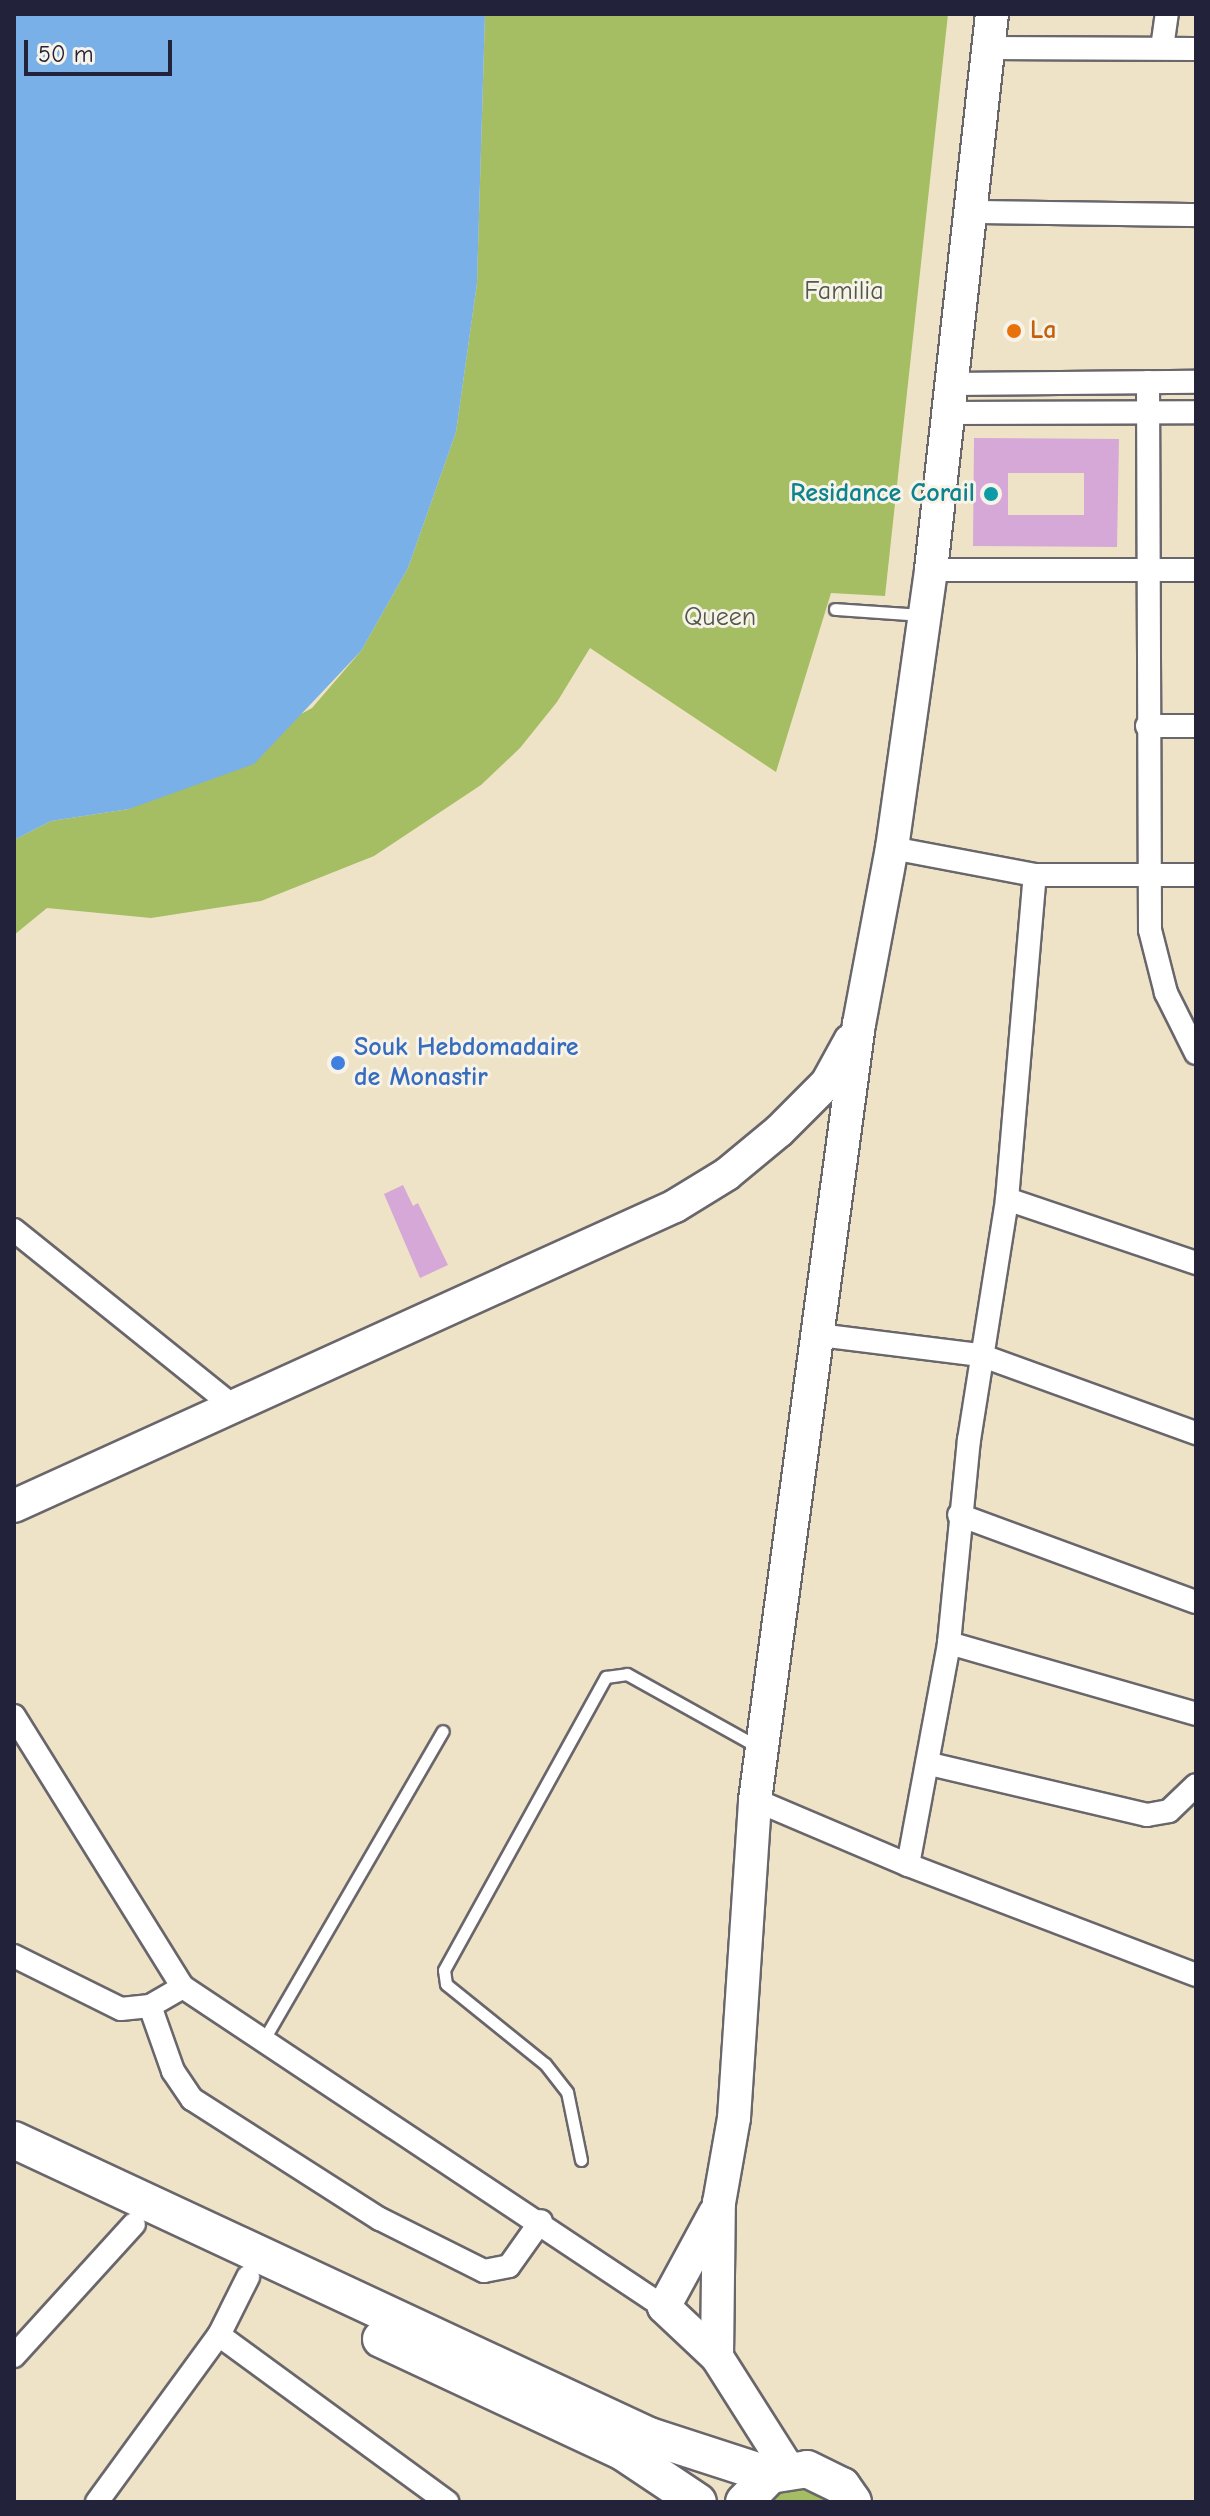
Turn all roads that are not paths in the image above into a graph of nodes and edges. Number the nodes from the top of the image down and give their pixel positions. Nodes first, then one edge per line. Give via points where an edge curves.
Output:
1 (992, 14) edge
2 (1167, 14) edge
3 (989, 48) junction
4 (1162, 48) junction
5 (1196, 49) edge
6 (972, 212) junction
7 (1196, 215) edge
8 (1148, 382) junction
9 (1196, 382) edge
10 (950, 399) junction
11 (1196, 412) edge
12 (1148, 413) junction
13 (931, 570) junction
14 (1151, 570) junction
15 (1196, 570) edge
16 (835, 609) dead end
17 (924, 615) junction
18 (1147, 726) junction
19 (1196, 726) edge
20 (892, 848) junction
21 (1035, 875) junction
22 (1196, 875) edge
23 (1149, 876) junction
24 (859, 1024) junction
25 (1196, 1053) edge
26 (1007, 1199) junction
27 (14, 1230) edge
28 (1196, 1263) edge
29 (819, 1335) junction
30 (980, 1355) junction
31 (234, 1407) junction
32 (1196, 1433) edge
33 (14, 1506) edge
34 (959, 1515) junction
35 (1196, 1602) edge
36 (949, 1643) junction
37 (1196, 1714) edge
38 (16, 1727) edge
39 (443, 1731) dead end
40 (762, 1749) junction
41 (930, 1764) junction
42 (1196, 1785) edge
43 (755, 1800) junction
44 (908, 1865) junction
45 (14, 1956) edge
46 (1196, 1975) edge
47 (183, 1987) junction
48 (150, 2006) junction
49 (263, 2041) junction
50 (14, 2140) edge
51 (581, 2160) dead end
52 (14, 2166) edge
53 (719, 2203) junction
54 (541, 2221) junction
55 (134, 2224) junction
56 (248, 2277) junction
57 (664, 2307) junction
58 (219, 2335) junction
59 (14, 2356) edge
60 (717, 2357) junction
61 (779, 2472) junction
62 (97, 2502) edge
63 (447, 2502) edge
64 (698, 2502) edge
65 (744, 2502) edge
66 (853, 2502) edge

1 - 3 street
2 - 4 street
3 - 4 street
3 - 6 street
4 - 5 street
6 - 7 street
6 - 10 street
8 - 9 street
8 - 10 street
8 - 12 street
10 - 12 street
10 - 13 street
11 - 12 street
12 - 14 street
13 - 14 street
13 - 17 street
14 - 15 street
14 - 18 street
16 - 17 lane
17 - 20 street
18 - 19 street
18 - 23 street
20 - 21 street
20 - 24 street
21 - 23 street
21 - 26 street
22 - 23 street
23 - 25 street via 1150,930 1166,993
24 - 29 street
24 - 31 street via 827,1083 779,1131 727,1174 675,1206
26 - 28 street
26 - 30 street
27 - 31 street
29 - 30 street
29 - 40 street
30 - 32 street
30 - 34 street
31 - 33 street
34 - 35 street
34 - 36 street
36 - 37 street
36 - 41 street
38 - 47 street
39 - 49 lane
40 - 43 street
40 - 51 lane via 627,1674 606,1677 444,1970 446,1984 545,2064 567,2092
41 - 42 street via 1147,1815 1169,1811
41 - 44 street
43 - 44 street
43 - 53 street via 734,2118
44 - 46 street
45 - 48 street via 121,2009
47 - 48 street
47 - 49 street
48 - 54 street via 173,2071 192,2099 380,2219 484,2271 509,2266
49 - 54 street
50 - 61 main road via 649,2436
52 - 55 main road
53 - 57 street via 702,2246
53 - 60 street
54 - 57 street
55 - 56 main road
55 - 59 street
56 - 58 street
56 - 64 main road via 623,2452
57 - 60 street
58 - 62 street
58 - 63 street
60 - 61 street
61 - 65 main road
61 - 66 main road via 826,2475

